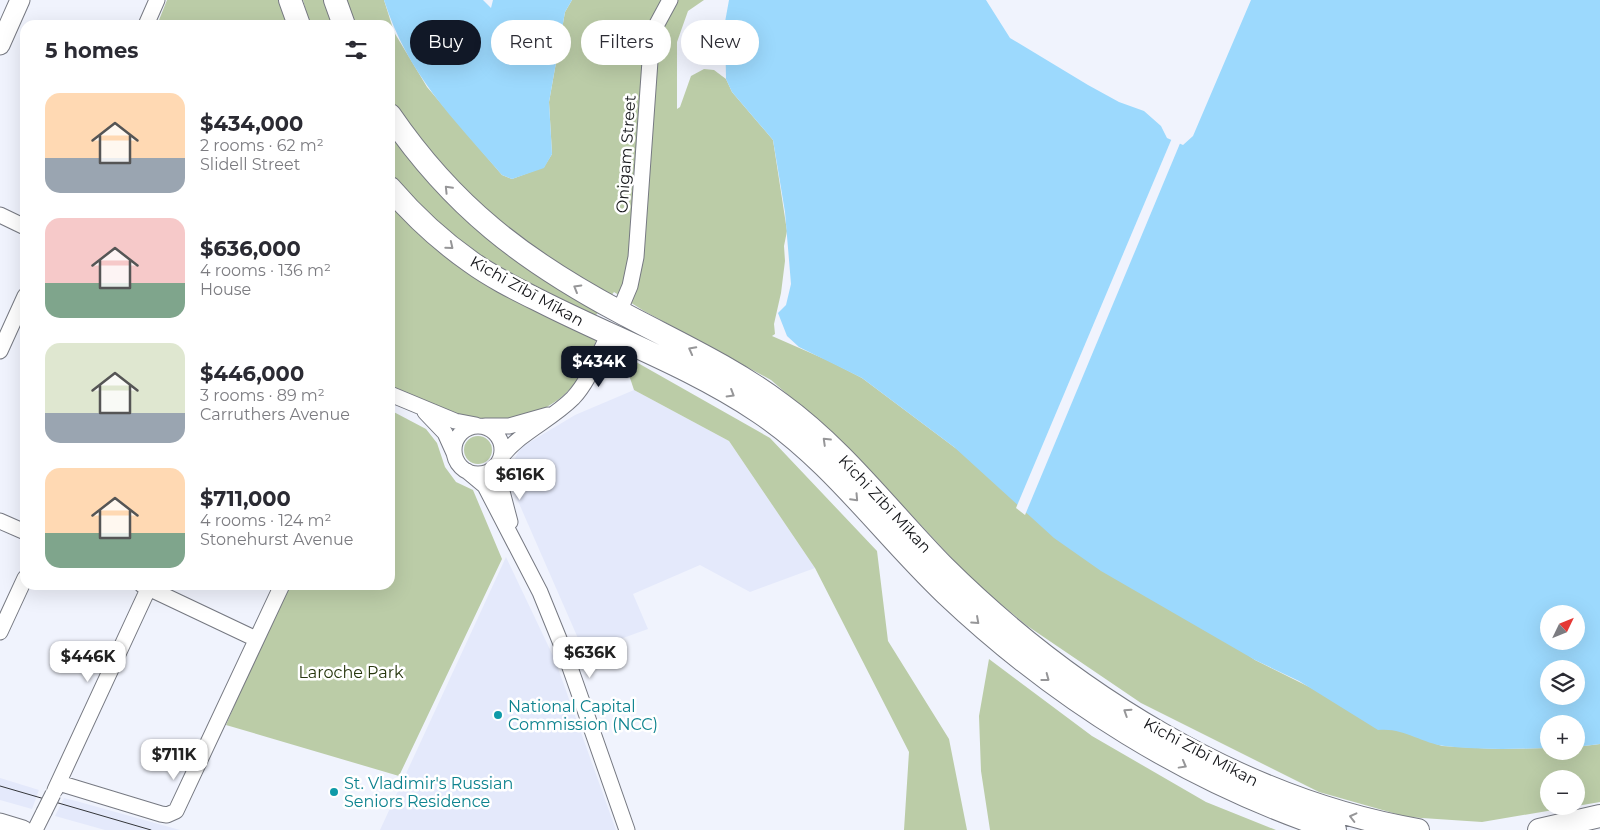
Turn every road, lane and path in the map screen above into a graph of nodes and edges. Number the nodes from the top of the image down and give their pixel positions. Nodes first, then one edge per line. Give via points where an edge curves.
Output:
1 (20, 0) edge
2 (157, 0) edge
3 (335, 0) edge
4 (670, 0) edge
5 (290, 1) edge
6 (148, 20) edge
7 (297, 20) edge
8 (342, 20) edge
9 (0, 42) edge
10 (395, 121) edge
11 (395, 193) edge
12 (0, 215) edge
13 (20, 225) edge
14 (20, 307) edge
15 (619, 312) junction
16 (608, 334) junction
17 (0, 351) edge
18 (395, 396) edge
19 (420, 408) junction
20 (554, 413) junction
21 (480, 425) junction
22 (454, 453) junction
23 (501, 459) junction
24 (467, 471) junction
25 (0, 520) edge
26 (20, 530) edge
27 (516, 543) junction
28 (951, 586) junction
29 (20, 589) edge
30 (145, 590) edge
31 (155, 590) edge
32 (280, 590) edge
33 (0, 632) edge
34 (256, 639) junction
35 (1010, 639) junction
36 (56, 788) junction
37 (1600, 816) edge
38 (0, 824) edge
39 (23, 830) edge
40 (35, 830) edge
41 (627, 830) edge
42 (1335, 830) edge
43 (1418, 830) edge
44 (1543, 830) edge

1 - 9 main road
2 - 6 street
3 - 8 highway
4 - 15 street, Onigam Street via 657,24 651,47 636,257 633,277
5 - 7 highway
15 -> 10 highway, Kichi Zībī Mīkan via 534,262 484,223 442,182
11 -> 16 highway, Kichi Zībī Mīkan via 434,232 472,263
12 - 13 street
14 - 17 street
15 - 16 highway
28 -> 15 highway, Kichi Zībī Mīkan via 840,455 783,405 741,377
16 - 20 street via 582,387
16 -> 28 highway, Kichi Zībī Mīkan via 734,396 782,430
18 - 19 street
19 - 21 street via 455,421
19 - 22 street via 445,433
20 - 21 street via 509,426
20 - 23 street via 519,438
21 - 22 street via 459,435
21 - 23 street via 492,429 500,438
22 - 24 street via 458,463
23 - 24 street via 493,470 482,474
23 - 27 street via 501,488
24 - 27 street via 485,486
25 - 26 street
27 - 41 street via 564,650
28 - 35 highway, Kichi Zībī Mīkan
29 - 33 street
30 - 36 street
31 - 34 street
32 - 34 street
34 - 36 street via 176,811 161,814
35 -> 42 highway, Kichi Zībī Mīkan via 1078,702 1189,769 1268,806
43 -> 35 highway, Kichi Zībī Mīkan via 1321,807 1269,787 1151,727
36 - 40 street, bridge
37 - 44 highway
38 - 39 main road

